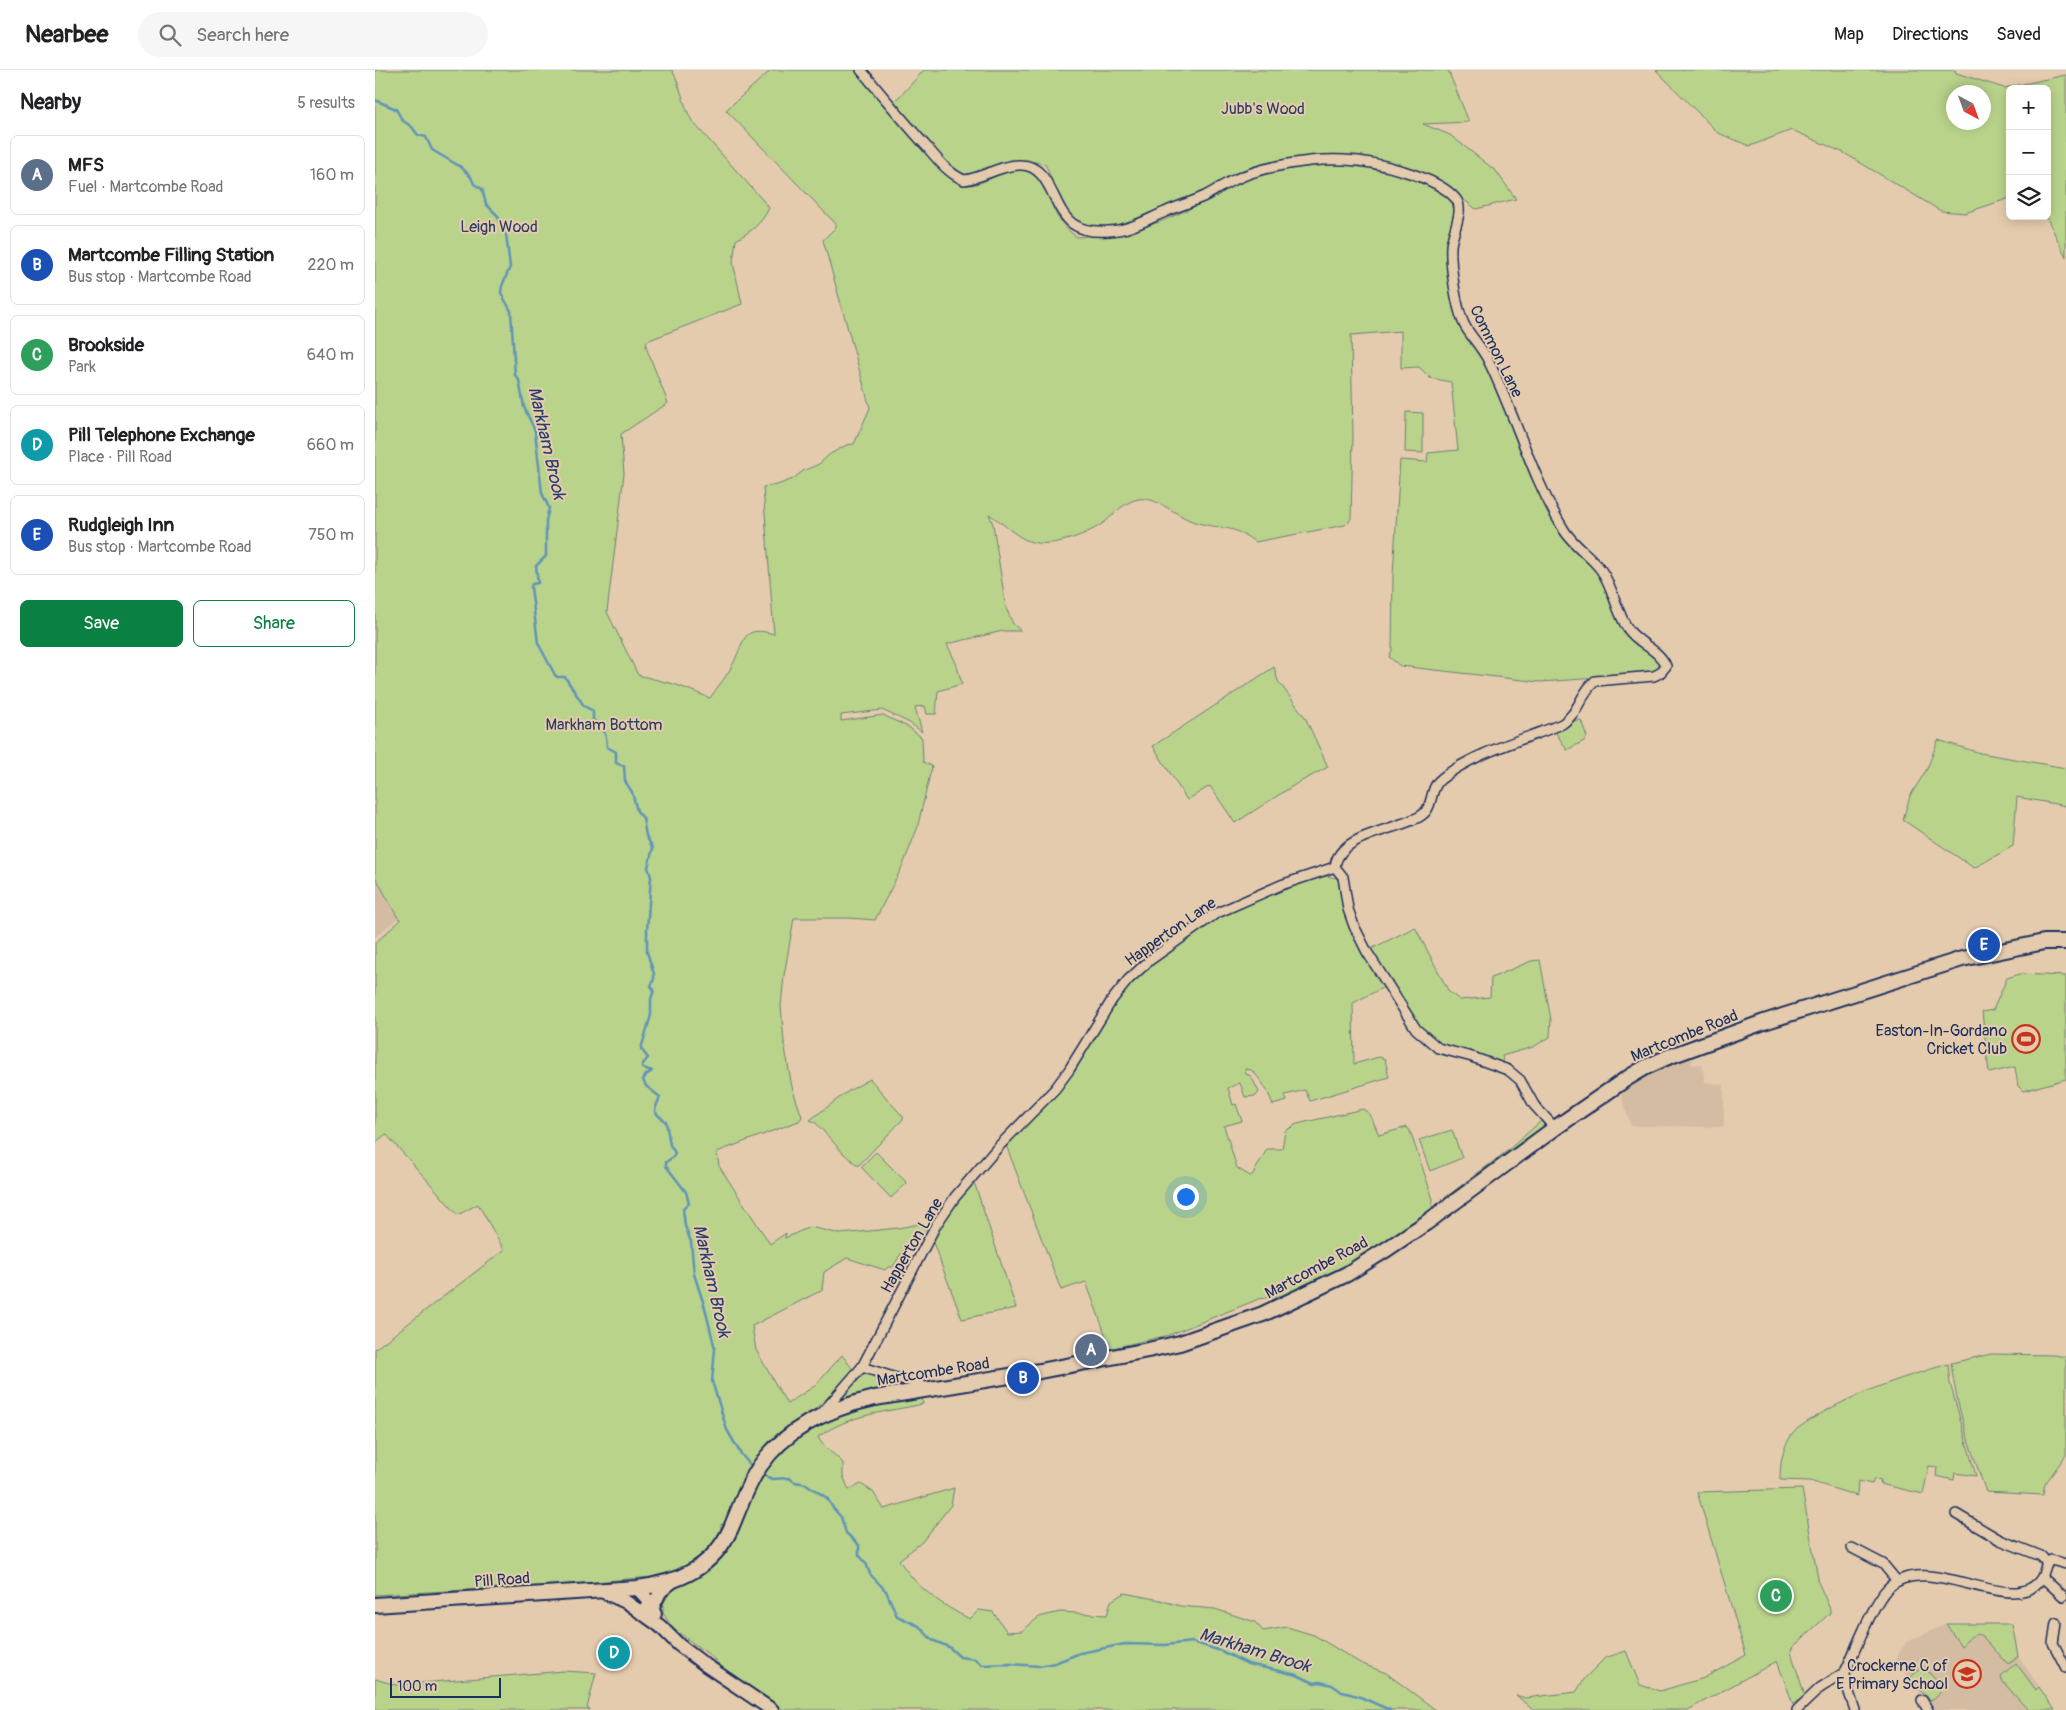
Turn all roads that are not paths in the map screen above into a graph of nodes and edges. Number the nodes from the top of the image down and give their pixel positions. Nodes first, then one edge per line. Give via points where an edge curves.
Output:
1 (861, 70) edge
2 (1335, 867) junction
3 (2066, 942) edge
4 (1555, 1128) junction
5 (862, 1367) junction
6 (924, 1390) junction
7 (822, 1414) junction
8 (1956, 1514) dead end
9 (1852, 1548) dead end
10 (2047, 1563) junction
11 (2066, 1564) edge
12 (2041, 1577) junction
13 (673, 1581) junction
14 (1897, 1581) junction
15 (633, 1588) junction
16 (599, 1590) junction
17 (2063, 1596) dead end
18 (628, 1603) junction
19 (375, 1605) edge
20 (653, 1607) junction
21 (639, 1611) junction
22 (2056, 1623) dead end
23 (660, 1626) junction
24 (2066, 1668) edge
25 (1845, 1672) junction
26 (1922, 1700) dead end
27 (772, 1710) edge
28 (1797, 1710) edge
29 (1855, 1710) edge
30 (1928, 1710) edge

1 - 2 street, Common Lane via 918,138 957,177 964,180 1012,165 1031,167 1045,180 1065,217 1094,232 1125,229 1146,222 1253,173 1323,160 1384,165 1434,184 1456,200 1460,207 1451,246 1458,308 1463,324 1487,358 1542,489 1565,530 1599,567 1629,631 1660,656 1666,666 1653,676 1595,681 1571,718 1457,768 1435,784 1428,811 1412,821 1367,835 1340,854
2 - 4 street via 1343,877 1348,910 1362,944 1415,1029 1438,1048 1508,1070 1520,1080 1534,1105
2 - 5 street, Happerton Lane via 1281,885 1215,914 1150,960 1128,980 1055,1089 999,1146 936,1225
3 - 4 main road, Martcombe Road via 2044,942 1962,959 1714,1040 1646,1067
4 - 6 main road, Martcombe Road via 1380,1253 1347,1274 1263,1314 1164,1347
5 - 6 street via 913,1380
5 - 7 street, Happerton Lane
6 - 7 main road, Martcombe Road via 850,1404
7 - 13 main road, Martcombe Road via 799,1427 760,1466 731,1528 712,1556 695,1571
8 - 10 street via 2000,1540 2041,1556
9 - 14 street via 1883,1564
10 - 11 street via 2051,1560
10 - 12 street
12 - 14 street via 2033,1586 2020,1591 1983,1589 1928,1574
12 - 17 street
13 - 15 main road, Martcombe Road
13 - 20 street via 660,1592
14 - 25 street via 1879,1600
15 - 16 main road, Martcombe Road
15 - 18 street
15 - 20 street, Pill Road
16 - 18 street, Pill Road
16 - 19 main road, Pill Road
18 - 21 street, Pill Road
20 - 21 street
20 - 23 street, Pill Road
21 - 23 street, Pill Road
22 - 24 street via 2053,1643
23 - 27 street, Pill Road via 704,1664
25 - 28 street via 1820,1688
25 - 29 street
26 - 30 street

